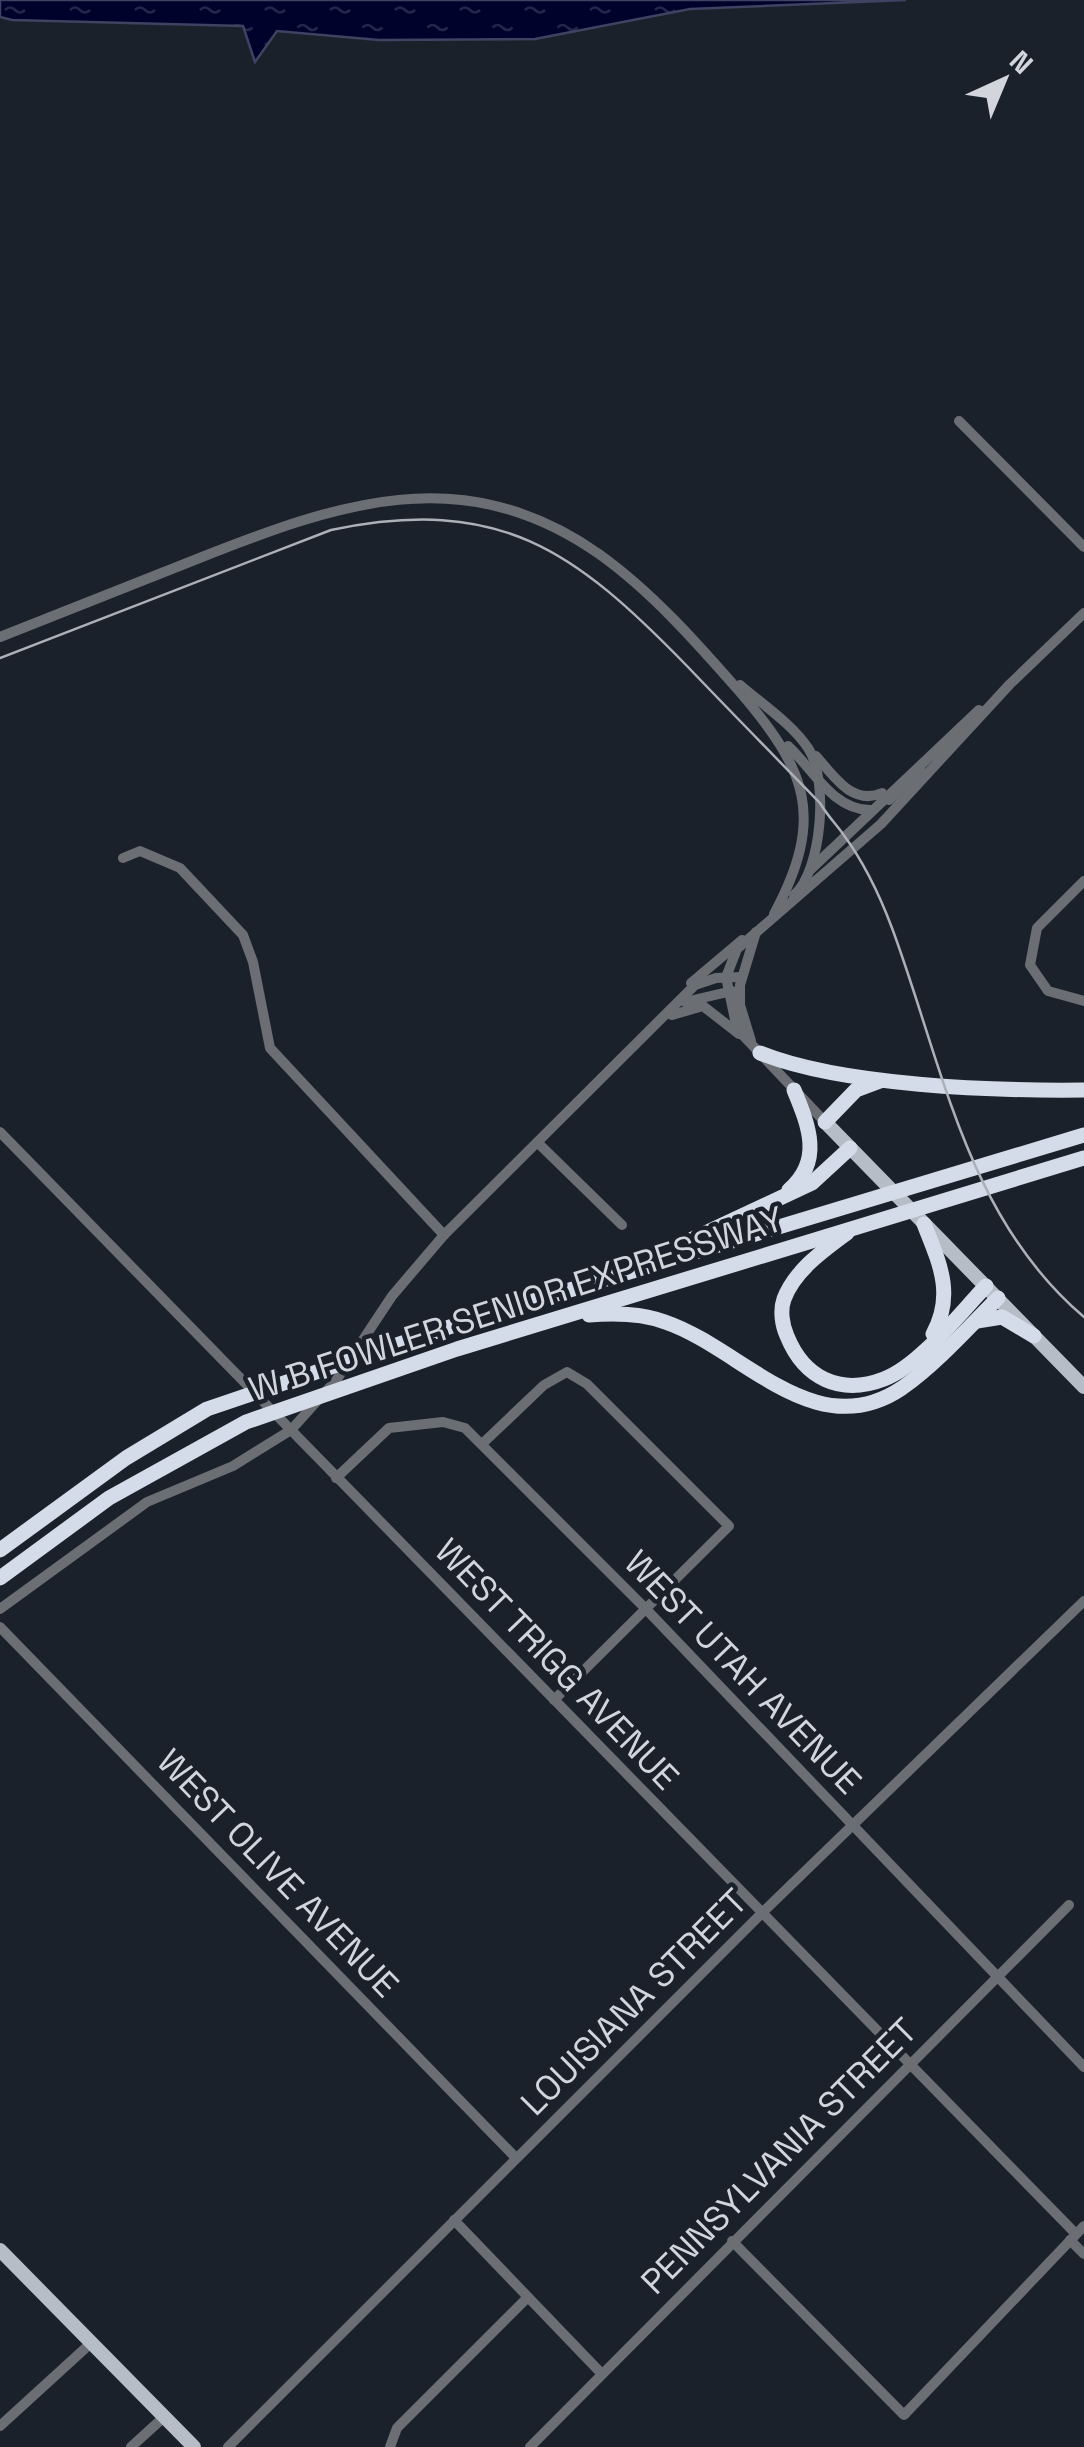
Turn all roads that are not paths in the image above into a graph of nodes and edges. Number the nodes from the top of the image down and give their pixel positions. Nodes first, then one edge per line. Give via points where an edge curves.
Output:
1 (960, 421) dead end
2 (1084, 547) edge
3 (1084, 613) edge
4 (0, 636) edge
5 (713, 662) junction
6 (1010, 684) junction
7 (776, 735) junction
8 (956, 743) junction
9 (808, 747) junction
10 (817, 777) junction
11 (892, 789) junction
12 (870, 810) junction
13 (123, 858) dead end
14 (809, 871) junction
15 (1084, 880) edge
16 (785, 893) junction
17 (774, 914) junction
18 (756, 932) junction
19 (742, 940) junction
20 (726, 977) junction
21 (740, 978) junction
22 (727, 991) junction
23 (740, 991) junction
24 (1084, 1001) edge
25 (680, 1004) junction
26 (667, 1016) junction
27 (751, 1044) junction
28 (888, 1079) junction
29 (794, 1090) junction
30 (1084, 1090) edge
31 (824, 1122) junction
32 (0, 1132) edge
33 (1084, 1135) edge
34 (538, 1143) junction
35 (850, 1148) junction
36 (1084, 1158) edge
37 (779, 1199) junction
38 (924, 1224) junction
39 (622, 1225) dead end
40 (856, 1226) junction
41 (444, 1235) junction
42 (608, 1279) junction
43 (992, 1292) junction
44 (560, 1317) junction
45 (973, 1322) junction
46 (1034, 1336) junction
47 (924, 1350) junction
48 (1084, 1387) edge
49 (291, 1430) junction
50 (482, 1444) junction
51 (336, 1478) junction
52 (0, 1550) edge
53 (0, 1578) edge
54 (1084, 1601) edge
55 (645, 1608) junction
56 (0, 1609) edge
57 (0, 1627) edge
58 (554, 1700) junction
59 (853, 1826) junction
60 (1068, 1906) dead end
61 (762, 1912) junction
62 (996, 1976) junction
63 (911, 2064) junction
64 (1084, 2067) edge
65 (516, 2158) junction
66 (454, 2220) junction
67 (1077, 2234) edge
68 (732, 2242) junction
69 (0, 2250) edge
70 (1084, 2254) edge
71 (526, 2298) junction
72 (91, 2343) junction
73 (600, 2372) junction
74 (164, 2417) junction
75 (0, 2426) edge
76 (131, 2447) edge
77 (194, 2447) edge
78 (228, 2447) edge
79 (390, 2447) edge
80 (530, 2447) edge

1 - 2 street
3 - 6 street
4 - 5 street via 292,522 362,502 417,498 466,500 556,529 632,580
5 - 7 street
5 - 9 street
6 - 8 street
6 - 11 street
7 - 10 street
7 - 16 street via 806,809 805,840
8 - 12 street
8 - 17 street via 881,824
9 - 10 street
9 - 11 street via 850,792 873,797
10 - 12 street via 837,799
10 - 14 street via 820,803
11 - 12 street
12 - 14 street
13 - 41 street via 140,851 180,868 243,935 270,1048
14 - 16 street
14 - 17 street via 802,888
15 - 24 street via 1037,928 1030,965 1036,980 1064,999
16 - 17 street
17 - 18 street
18 - 19 street
18 - 21 street
19 - 20 street
19 - 26 street via 693,981
20 - 21 street
20 - 22 street
20 - 25 street via 694,986
21 - 23 street
22 - 23 street
22 - 25 street
22 - 27 street
23 - 27 street
25 - 26 street
26 - 27 street via 704,1006
26 - 34 street
27 - 28 highway via 795,1067
27 - 29 street
28 - 30 highway
28 - 31 highway via 856,1090
29 - 31 street
29 - 37 highway via 811,1130 810,1162
31 - 35 main road
32 - 49 street, WEST TRIGG AVENUE
33 - 42 highway, W B FOWLER SENIOR EXPRESSWAY
34 - 39 street
34 - 41 street
35 - 37 highway via 812,1183
35 - 38 main road
36 - 40 highway, W B FOWLER SENIOR EXPRESSWAY
37 - 42 highway
38 - 43 main road
38 - 47 highway via 945,1277 946,1302
40 - 44 highway, W B FOWLER SENIOR EXPRESSWAY
40 - 47 highway via 819,1253 782,1302 782,1326 795,1356 816,1378 845,1386 886,1379
41 - 49 street
42 - 52 highway, W B FOWLER SENIOR EXPRESSWAY via 207,1409 126,1458
43 - 45 highway
43 - 46 main road
43 - 47 highway
44 - 45 highway via 620,1312 666,1322 822,1406 858,1405 900,1390
44 - 53 highway, W B FOWLER SENIOR EXPRESSWAY via 246,1422 109,1498
45 - 46 highway via 996,1316
46 - 48 main road
49 - 51 street, WEST TRIGG AVENUE
49 - 56 street via 232,1466 148,1502
50 - 51 street, WEST UTAH AVENUE via 458,1424 402,1424 378,1435
50 - 55 street, WEST UTAH AVENUE
50 - 55 street via 567,1372 587,1384 729,1526
51 - 58 street, WEST TRIGG AVENUE
54 - 59 street, LOUISIANA STREET
55 - 58 street
55 - 59 street, WEST UTAH AVENUE
57 - 65 street, WEST OLIVE AVENUE
58 - 61 street, WEST TRIGG AVENUE
59 - 61 street, LOUISIANA STREET
59 - 62 street, WEST UTAH AVENUE
60 - 62 street, PENNSYLVANIA STREET
61 - 63 street, WEST TRIGG AVENUE
61 - 65 street, LOUISIANA STREET
62 - 63 street, PENNSYLVANIA STREET
62 - 64 street, WEST UTAH AVENUE
63 - 67 street, WEST TRIGG AVENUE
63 - 68 street, PENNSYLVANIA STREET
65 - 66 street, LOUISIANA STREET
66 - 71 street
66 - 78 street, LOUISIANA STREET
67 - 68 street via 904,2416
67 - 70 street, WEST TRIGG AVENUE
68 - 73 street, PENNSYLVANIA STREET
69 - 72 main road
71 - 73 street
71 - 79 street via 397,2428
72 - 74 main road
72 - 75 street
73 - 80 street, PENNSYLVANIA STREET
74 - 76 street
74 - 77 main road

